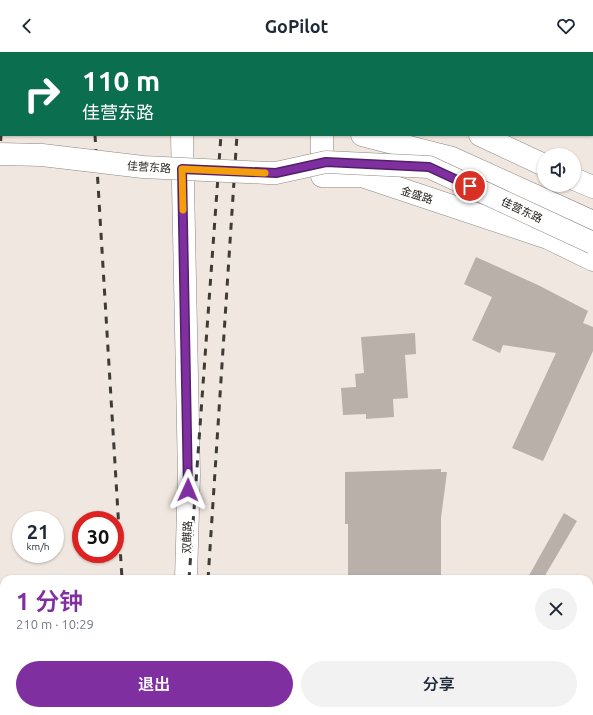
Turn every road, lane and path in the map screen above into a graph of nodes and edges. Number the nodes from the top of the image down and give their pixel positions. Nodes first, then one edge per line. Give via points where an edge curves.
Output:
1 (182, 136) edge
2 (322, 136) edge
3 (366, 136) edge
4 (482, 136) edge
5 (0, 154) edge
6 (537, 162) edge
7 (182, 169) junction
8 (581, 182) edge
9 (593, 188) edge
10 (593, 222) edge
11 (593, 243) edge
12 (593, 260) edge
13 (186, 575) edge

1 - 7 street, 双麒路
2 - 12 street, 金盛路 via 322,176 362,176 548,238
3 - 10 street via 452,158
4 - 6 street
5 - 7 street, 佳营东路, bridge via 42,155
7 - 11 street, 佳营东路, bridge via 276,173 326,162 429,167
7 - 13 street, 双麒路 via 188,475
8 - 9 street

